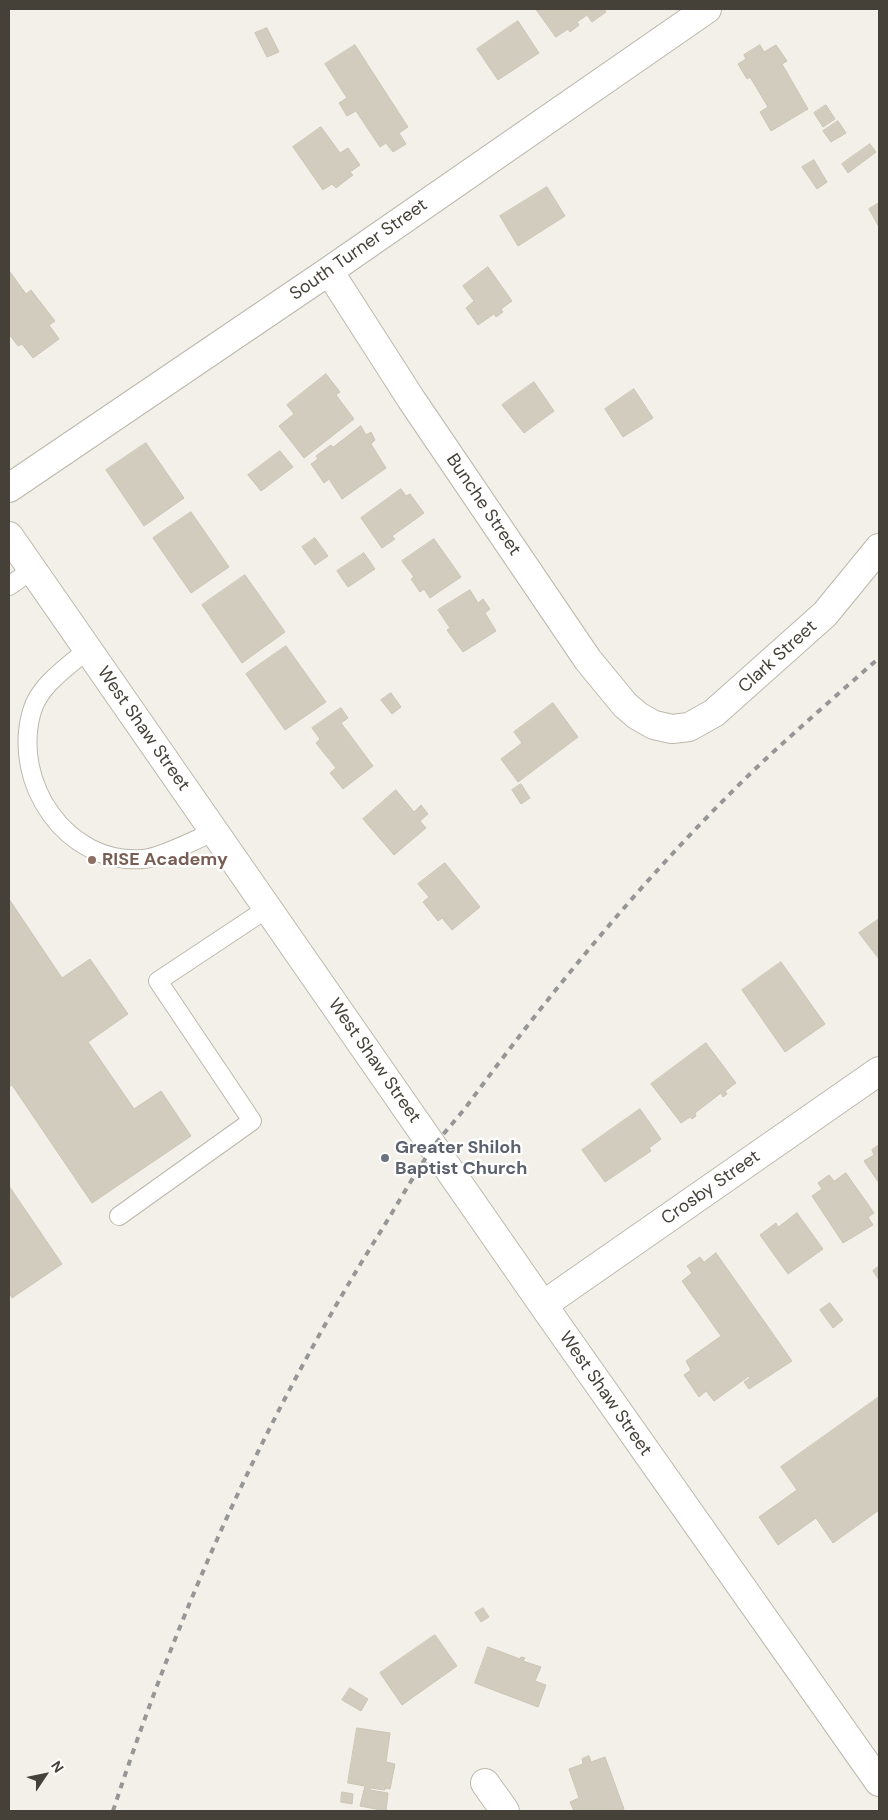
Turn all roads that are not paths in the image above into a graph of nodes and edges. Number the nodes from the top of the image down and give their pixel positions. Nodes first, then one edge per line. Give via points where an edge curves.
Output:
1 (706, 9) edge
2 (328, 271) junction
3 (9, 488) edge
4 (9, 536) edge
5 (879, 548) edge
6 (32, 570) junction
7 (9, 586) edge
8 (88, 650) junction
9 (654, 725) joint
10 (214, 832) junction
11 (268, 908) junction
12 (879, 1071) edge
13 (119, 1216) dead end
14 (543, 1305) junction
15 (879, 1782) edge
16 (485, 1783) dead end
17 (505, 1811) edge

1 - 2 street, South Turner Street
2 - 3 street, South Turner Street
2 - 9 street, Bunche Street via 588,660 625,705
4 - 6 street, West Shaw Street
5 - 9 street, Clark Street via 825,614 714,713 689,727 672,729
6 - 7 lane
6 - 8 street, West Shaw Street
8 - 10 street, West Shaw Street
8 - 10 lane via 47,684 32,710 28,744 32,781 47,810 74,840 106,856 144,859
10 - 11 street, West Shaw Street
11 - 13 lane via 158,981 252,1121
11 - 14 street, West Shaw Street
12 - 14 street, Crosby Street
14 - 15 street, West Shaw Street
16 - 17 street

